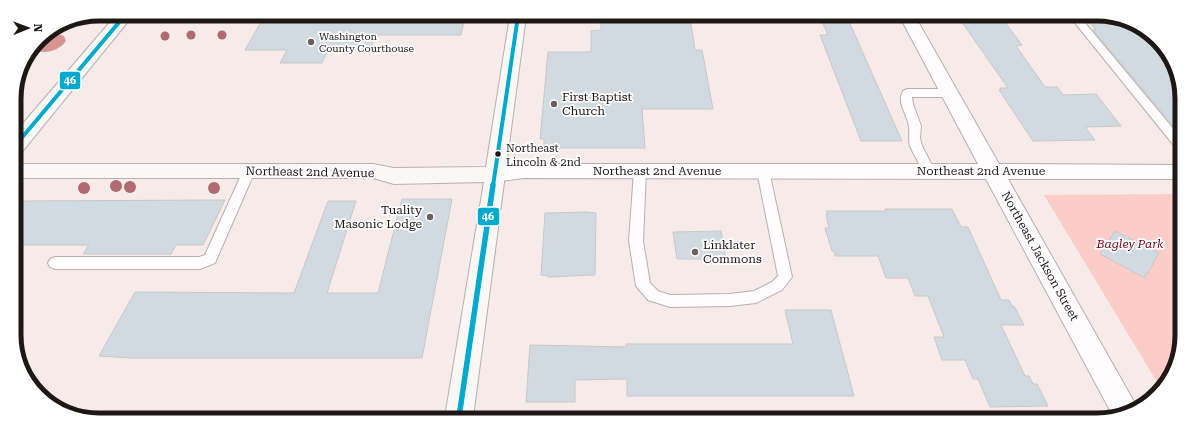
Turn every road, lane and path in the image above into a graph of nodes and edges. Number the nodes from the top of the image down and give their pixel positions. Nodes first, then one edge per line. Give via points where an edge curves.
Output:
1 (120, 21) edge
2 (517, 21) edge
3 (910, 21) edge
4 (1078, 21) edge
5 (950, 93) junction
6 (1175, 139) edge
7 (21, 140) edge
8 (21, 171) edge
9 (249, 171) junction
10 (640, 171) junction
11 (763, 171) junction
12 (929, 171) junction
13 (993, 171) junction
14 (1175, 172) edge
15 (495, 174) junction
16 (55, 263) dead end
17 (1123, 408) edge
18 (460, 413) edge

1 - 7 street
2 - 15 street
3 - 5 street, Northeast Jackson Street
4 - 6 lane
5 - 12 lane via 907,93 907,104 915,126 916,146
5 - 13 street, Northeast Jackson Street
8 - 9 street, Northeast 2nd Avenue
9 - 15 street, Northeast 2nd Avenue via 373,171 394,176
9 - 16 lane via 210,259 200,263
10 - 11 street, Northeast 2nd Avenue
10 - 11 lane via 636,241 643,286 653,296 670,301 756,297 777,286 785,277
10 - 15 street, Northeast 2nd Avenue via 524,171
11 - 12 street, Northeast 2nd Avenue
12 - 13 street, Northeast 2nd Avenue
13 - 14 street, Northeast 2nd Avenue
13 - 17 street, Northeast Jackson Street
15 - 18 street

